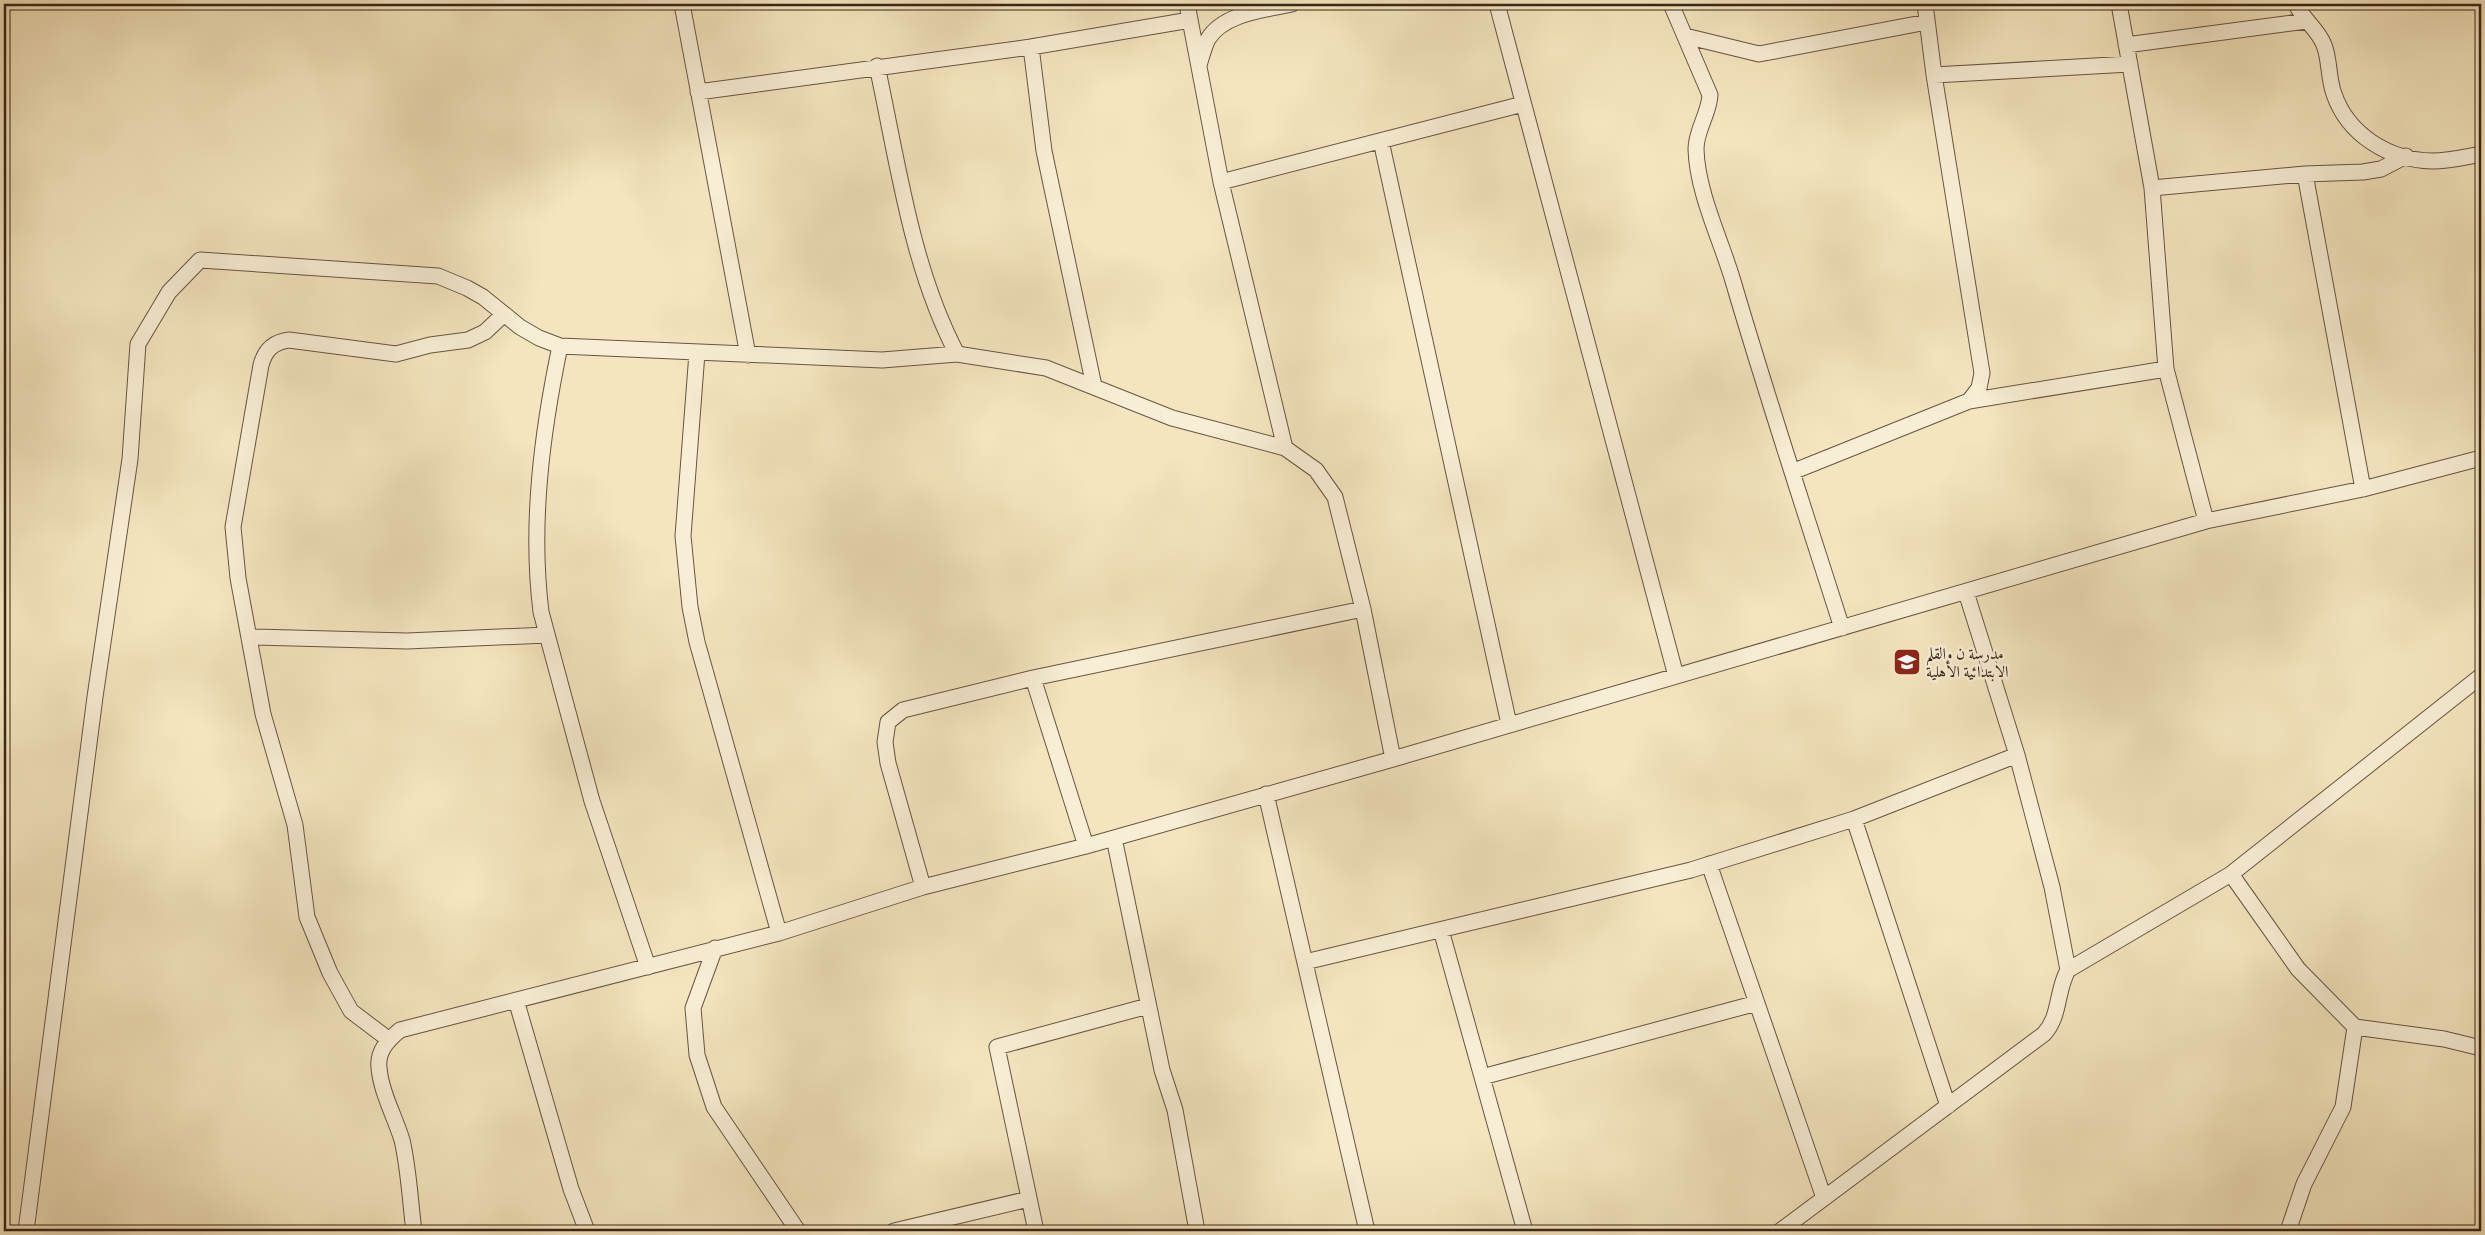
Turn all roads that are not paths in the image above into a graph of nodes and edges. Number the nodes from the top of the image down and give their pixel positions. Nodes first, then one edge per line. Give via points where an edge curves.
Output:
1 (682, 4) edge
2 (1187, 4) edge
3 (1292, 4) edge
4 (1497, 4) edge
5 (1671, 4) edge
6 (1925, 4) edge
7 (2119, 4) edge
8 (2296, 4) edge
9 (1190, 20) junction
10 (2307, 21) junction
11 (1927, 22) junction
12 (1685, 36) junction
13 (2126, 45) junction
14 (1031, 47) junction
15 (2130, 64) junction
16 (877, 66) junction
17 (1199, 66) junction
18 (1934, 75) junction
19 (698, 92) junction
20 (1523, 104) junction
21 (1381, 141) junction
22 (2481, 154) edge
23 (2406, 156) junction
24 (2305, 174) junction
25 (1221, 182) junction
26 (2152, 188) junction
27 (503, 315) junction
28 (560, 346) junction
29 (697, 353) junction
30 (957, 354) junction
31 (748, 355) junction
32 (2166, 369) junction
33 (1094, 386) junction
34 (1969, 401) junction
35 (1285, 448) junction
36 (2481, 458) edge
37 (1792, 472) junction
38 (2363, 489) junction
39 (2206, 521) junction
40 (1966, 592) junction
41 (1362, 609) junction
42 (1842, 628) junction
43 (547, 635) junction
44 (250, 637) junction
45 (1676, 676) junction
46 (2481, 676) edge
47 (1033, 678) junction
48 (1509, 724) junction
49 (2018, 756) junction
50 (1393, 759) junction
51 (1266, 794) junction
52 (1854, 819) junction
53 (1114, 838) junction
54 (1086, 846) junction
55 (1709, 864) junction
56 (2231, 874) junction
57 (923, 887) junction
58 (1441, 930) junction
59 (779, 932) junction
60 (715, 948) junction
61 (1304, 962) junction
62 (648, 967) junction
63 (2068, 970) junction
64 (516, 1000) junction
65 (1756, 1003) junction
66 (1148, 1006) junction
67 (2355, 1027) junction
68 (388, 1039) junction
69 (2481, 1048) edge
70 (1482, 1077) junction
71 (1948, 1106) junction
72 (1824, 1198) junction
73 (1029, 1199) junction
74 (26, 1231) edge
75 (414, 1231) edge
76 (587, 1231) edge
77 (798, 1231) edge
78 (894, 1231) edge
79 (1036, 1231) edge
80 (1197, 1231) edge
81 (1367, 1231) edge
82 (1525, 1231) edge
83 (1780, 1231) edge
84 (2288, 1231) edge

1 - 19 street
2 - 9 street
3 - 17 street via 1222,24 1208,39
4 - 20 street
5 - 12 street
6 - 11 street
7 - 13 street
8 - 10 street
9 - 14 street
9 - 17 street
10 - 13 street
10 - 23 street via 2323,42 2334,94 2352,127 2378,146
11 - 12 street via 1759,54
11 - 18 street
12 - 37 street via 1710,95 1697,137 1698,166
13 - 15 street
14 - 16 street
14 - 33 street via 1044,151
15 - 18 street
15 - 26 street
16 - 19 street
16 - 30 street via 926,283
17 - 25 street
18 - 34 street via 1982,373 1979,388
19 - 31 street
20 - 21 street
20 - 45 street
21 - 25 street
21 - 48 street
22 - 23 street via 2430,161
23 - 24 street via 2380,169
24 - 26 street
24 - 38 street
25 - 35 street
26 - 32 street
27 - 28 street via 538,338
27 - 44 street via 485,332 468,340 396,354 289,340 267,350 260,365 234,526 238,578
27 - 74 street via 484,297 438,276 200,260 169,292 138,344 130,459 95,697
28 - 29 street
28 - 43 street via 546,413 537,535 537,580
29 - 31 street
29 - 59 street via 683,536 690,607
30 - 31 street via 882,360
30 - 33 street via 1046,368
32 - 34 street
32 - 39 street
33 - 35 street via 1172,418
34 - 37 street
35 - 41 street via 1316,470 1335,497
36 - 38 street
37 - 42 street
38 - 39 street
39 - 40 street
40 - 42 street
40 - 49 street
41 - 47 street
41 - 50 street
42 - 45 street
43 - 44 street via 407,642
43 - 62 street via 592,801
44 - 68 street via 262,714 295,825 307,917 330,973 351,1011
45 - 48 street
46 - 56 street
47 - 54 street
47 - 57 street via 924,703 903,710 888,722 885,742 888,763
48 - 50 street
49 - 52 street
49 - 63 street via 2052,887
50 - 51 street
51 - 53 street
51 - 61 street
52 - 55 street
52 - 71 street
53 - 54 street
53 - 66 street
54 - 57 street
55 - 58 street
55 - 65 street
56 - 63 street
56 - 67 street via 2298,969
57 - 59 street
58 - 61 street
58 - 70 street
59 - 60 street
60 - 62 street
60 - 77 street via 693,1008 697,1055 714,1107
61 - 81 street
62 - 64 street
63 - 71 street via 2049,1028
64 - 68 street via 400,1030
64 - 76 street via 571,1189
65 - 70 street
65 - 72 street
66 - 73 street via 997,1047
66 - 80 street via 1162,1070 1175,1110
67 - 69 street via 2444,1039
67 - 84 street via 2343,1107 2304,1184
68 - 75 street via 380,1052 378,1067 402,1141
70 - 82 street
71 - 72 street
72 - 83 street
73 - 78 street
73 - 79 street

